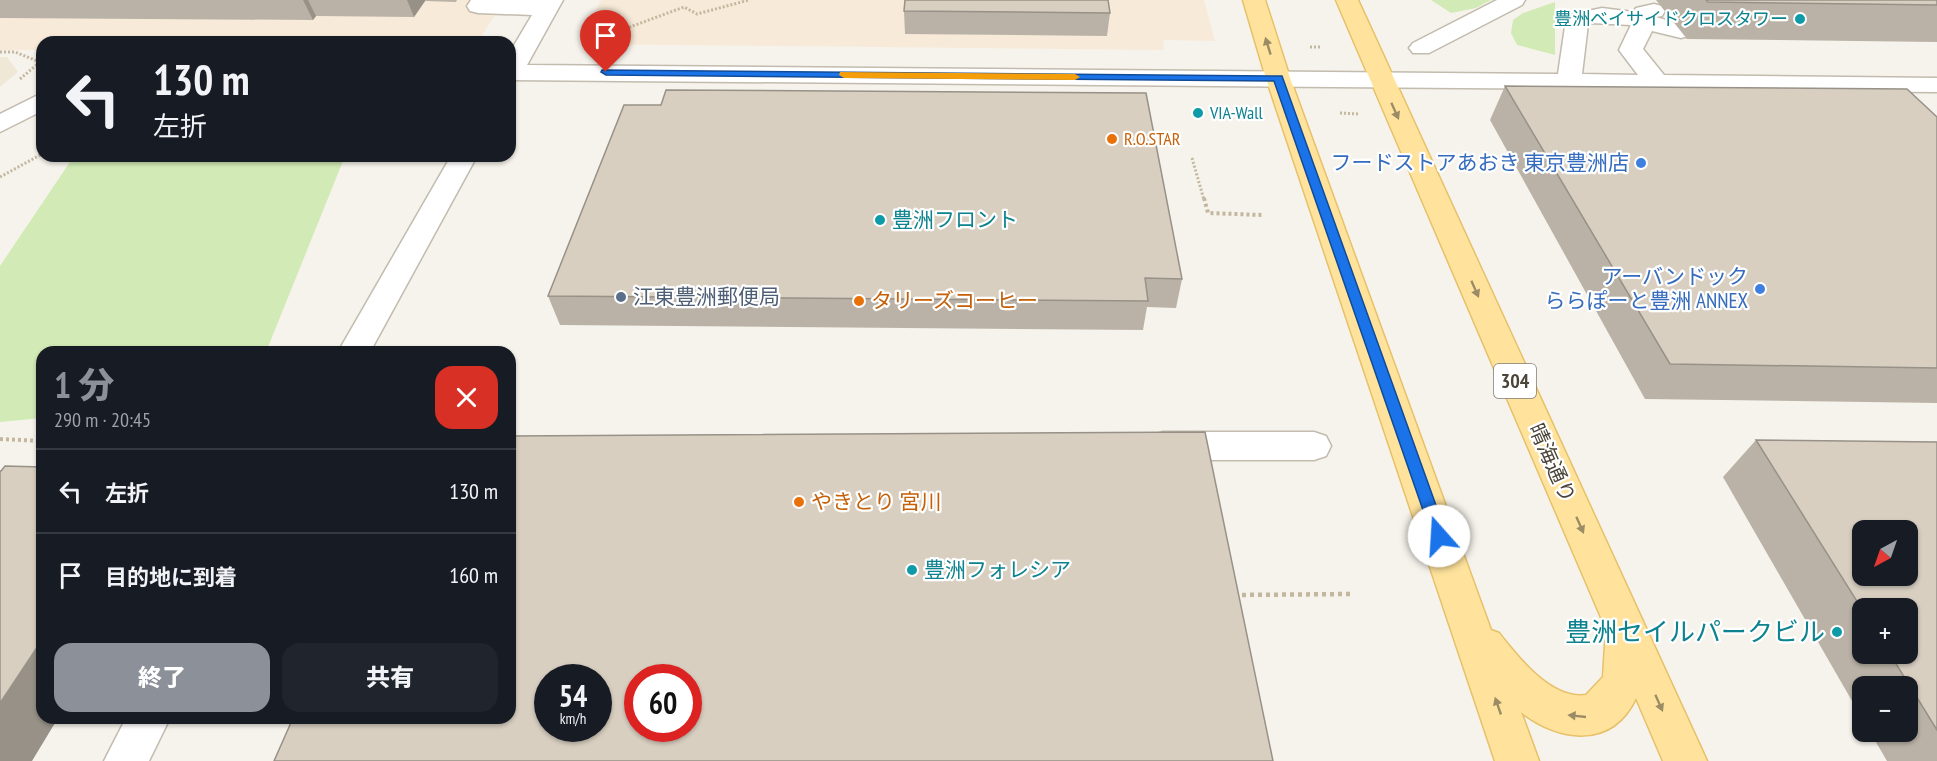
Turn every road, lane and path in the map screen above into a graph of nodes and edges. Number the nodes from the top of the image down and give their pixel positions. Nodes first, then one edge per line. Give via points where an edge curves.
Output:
1 (482, 0) edge
2 (749, 0) edge
3 (1254, 0) edge
4 (1347, 0) edge
5 (1514, 0) edge
6 (1589, 0) edge
7 (549, 4) edge
8 (1665, 11) dead end
9 (1577, 20) junction
10 (1641, 29) junction
11 (1687, 39) dead end
12 (579, 45) dead end
13 (1310, 47) dead end
14 (1322, 47) dead end
15 (1421, 48) dead end
16 (0, 52) edge
17 (36, 60) edge
18 (516, 62) edge
19 (516, 72) edge
20 (1278, 78) junction
21 (1381, 79) junction
22 (1569, 81) junction
23 (1657, 83) junction
24 (1928, 85) edge
25 (1937, 102) edge
26 (36, 104) edge
27 (1340, 113) dead end
28 (1359, 114) dead end
29 (0, 124) edge
30 (36, 157) edge
31 (1192, 158) dead end
32 (461, 162) edge
33 (0, 177) edge
34 (1262, 215) dead end
35 (357, 346) edge
36 (0, 440) edge
37 (36, 441) edge
38 (1136, 446) edge
39 (1314, 446) dead end
40 (1352, 594) dead end
41 (1223, 595) edge
42 (1623, 623) junction
43 (1470, 625) junction
44 (146, 724) edge
45 (126, 761) edge
46 (1518, 761) edge
47 (1685, 761) edge

1 - 7 street via 478,6
2 - 12 path via 697,15 684,7
20 -> 3 main road
4 - 21 main road, 晴海通り / 304
5 - 15 street
6 - 9 street
7 - 18 street
8 - 10 street via 1646,11
9 - 10 street via 1592,14
9 - 22 street
10 - 11 street
10 - 23 street via 1631,50
13 - 14 path
16 - 17 path via 15,52
19 - 20 street
20 - 21 street
20 - 43 main road
21 - 22 street
21 -> 42 main road, 晴海通り / 304
22 - 23 street
23 - 24 street
24 - 25 street
26 - 29 street
27 - 28 path
30 - 33 path
31 - 34 path via 1208,213
32 - 35 street
36 - 37 path
38 - 39 street
40 - 41 path
42 -> 43 main road via 1625,666 1620,690 1593,716 1579,717 1559,712 1517,682 1496,662
42 -> 47 main road, 晴海通り / 304
46 -> 43 main road
44 - 45 street

